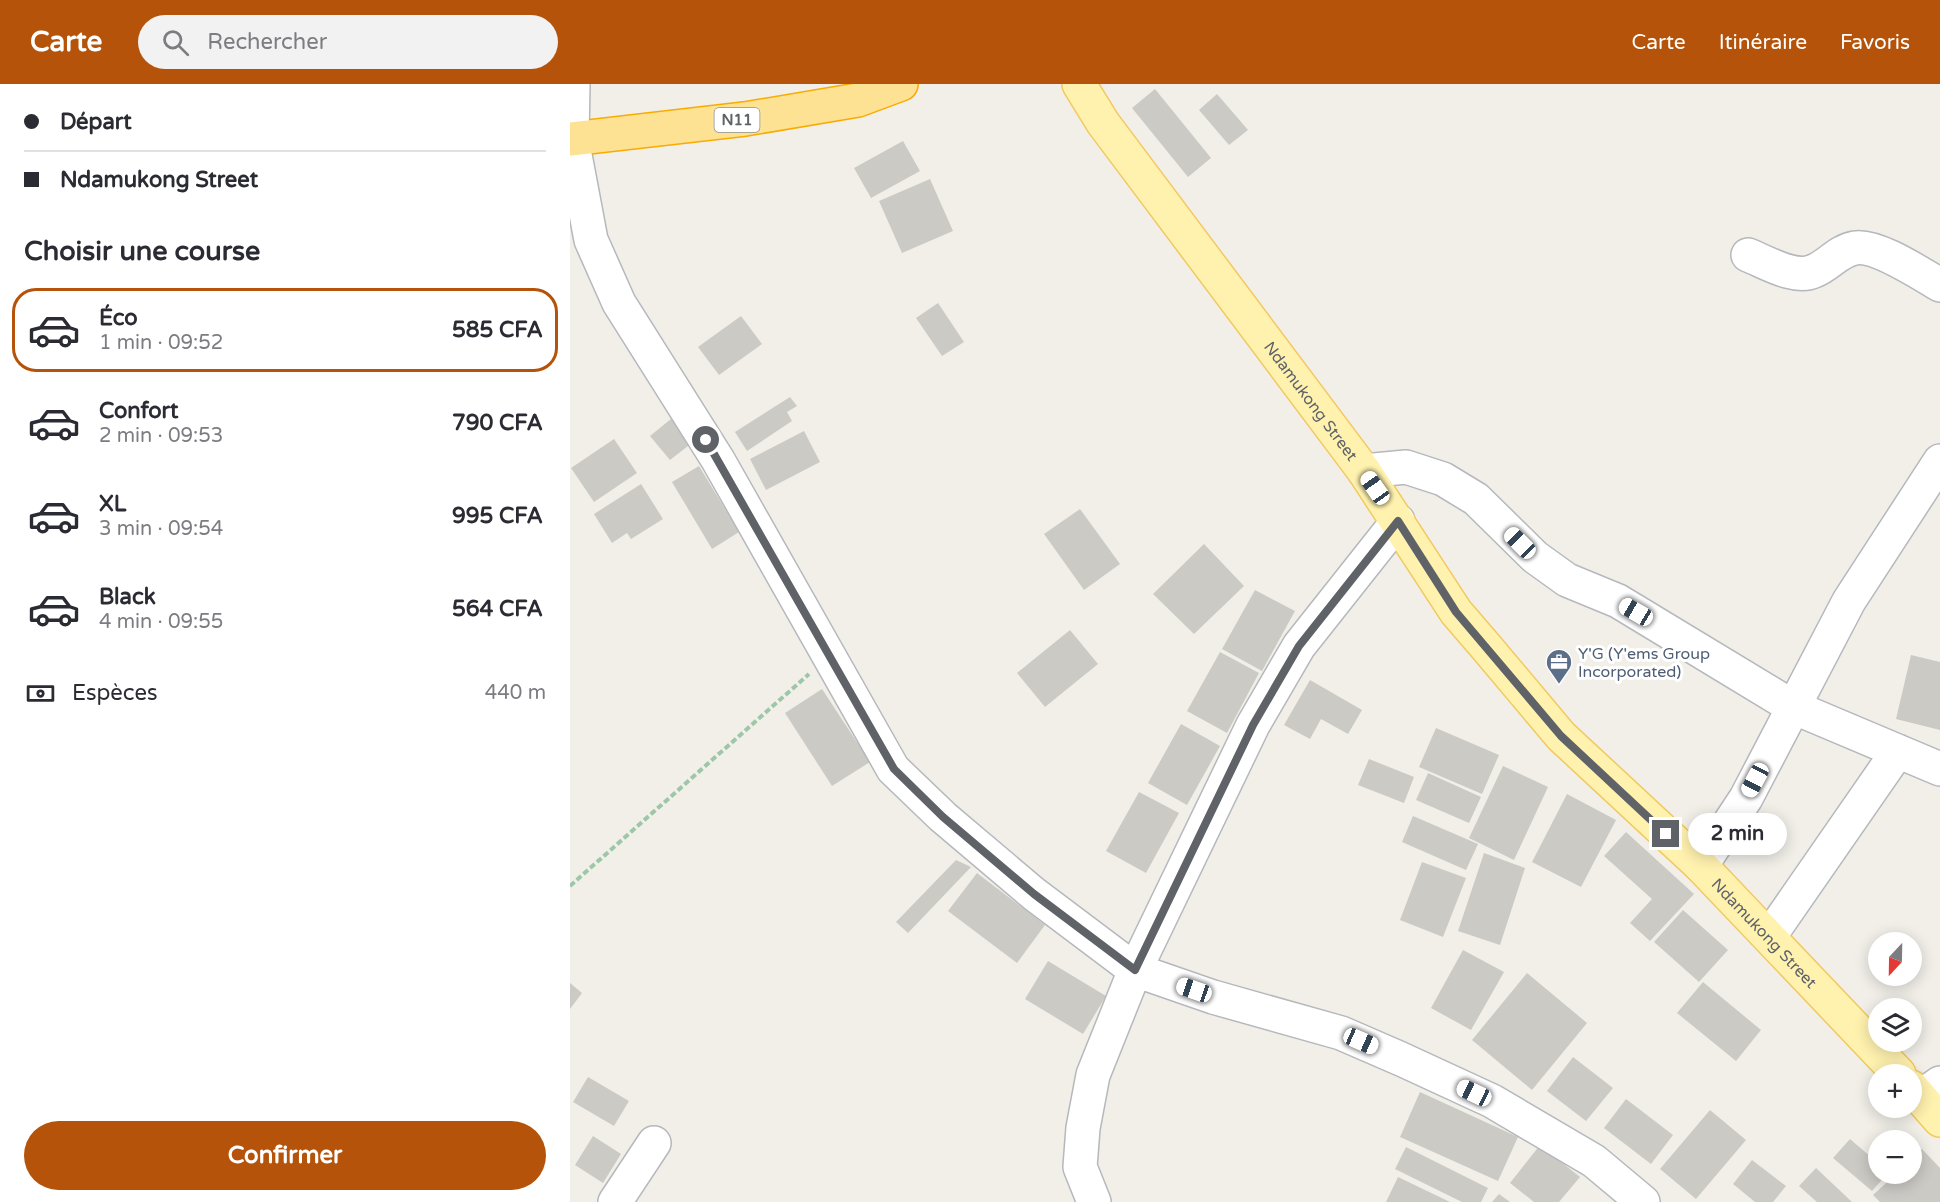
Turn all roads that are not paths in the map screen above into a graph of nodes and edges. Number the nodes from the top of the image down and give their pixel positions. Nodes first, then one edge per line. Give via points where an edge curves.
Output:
1 (573, 84) edge
2 (901, 84) edge
3 (1079, 84) edge
4 (571, 139) edge
5 (1748, 255) dead end
6 (1940, 285) edge
7 (1940, 461) edge
8 (1364, 471) junction
9 (1398, 521) junction
10 (1793, 707) junction
11 (1898, 751) junction
12 (1940, 769) edge
13 (1701, 866) junction
14 (1768, 937) junction
15 (1135, 970) junction
16 (1894, 1064) edge
17 (654, 1143) dead end
18 (615, 1202) edge
19 (1094, 1202) edge
20 (1643, 1202) edge

1 - 4 street
2 - 4 highway, N11 via 858,100 767,116
3 - 8 main road, Ndamukong Street via 1103,123
4 - 15 street via 591,240 620,303 718,460 894,769 943,817 1034,894
5 - 6 street via 1799,274 1814,272 1856,247 1881,254
7 - 10 street via 1849,601
8 - 9 main road, Ndamukong Street
8 - 10 street via 1406,467 1443,479 1476,500 1535,557 1568,580 1618,601
9 - 13 main road, Ndamukong Street via 1456,612 1561,736
9 - 15 street via 1299,646 1253,725
10 - 11 street
10 - 13 street via 1746,798
11 - 12 street
11 - 14 street
13 - 14 main road, Ndamukong Street
14 - 16 main road, Ndamukong Street
15 - 19 street via 1093,1075 1083,1128 1080,1167
15 - 20 street via 1341,1033 1401,1059 1492,1101 1594,1161
17 - 18 street

